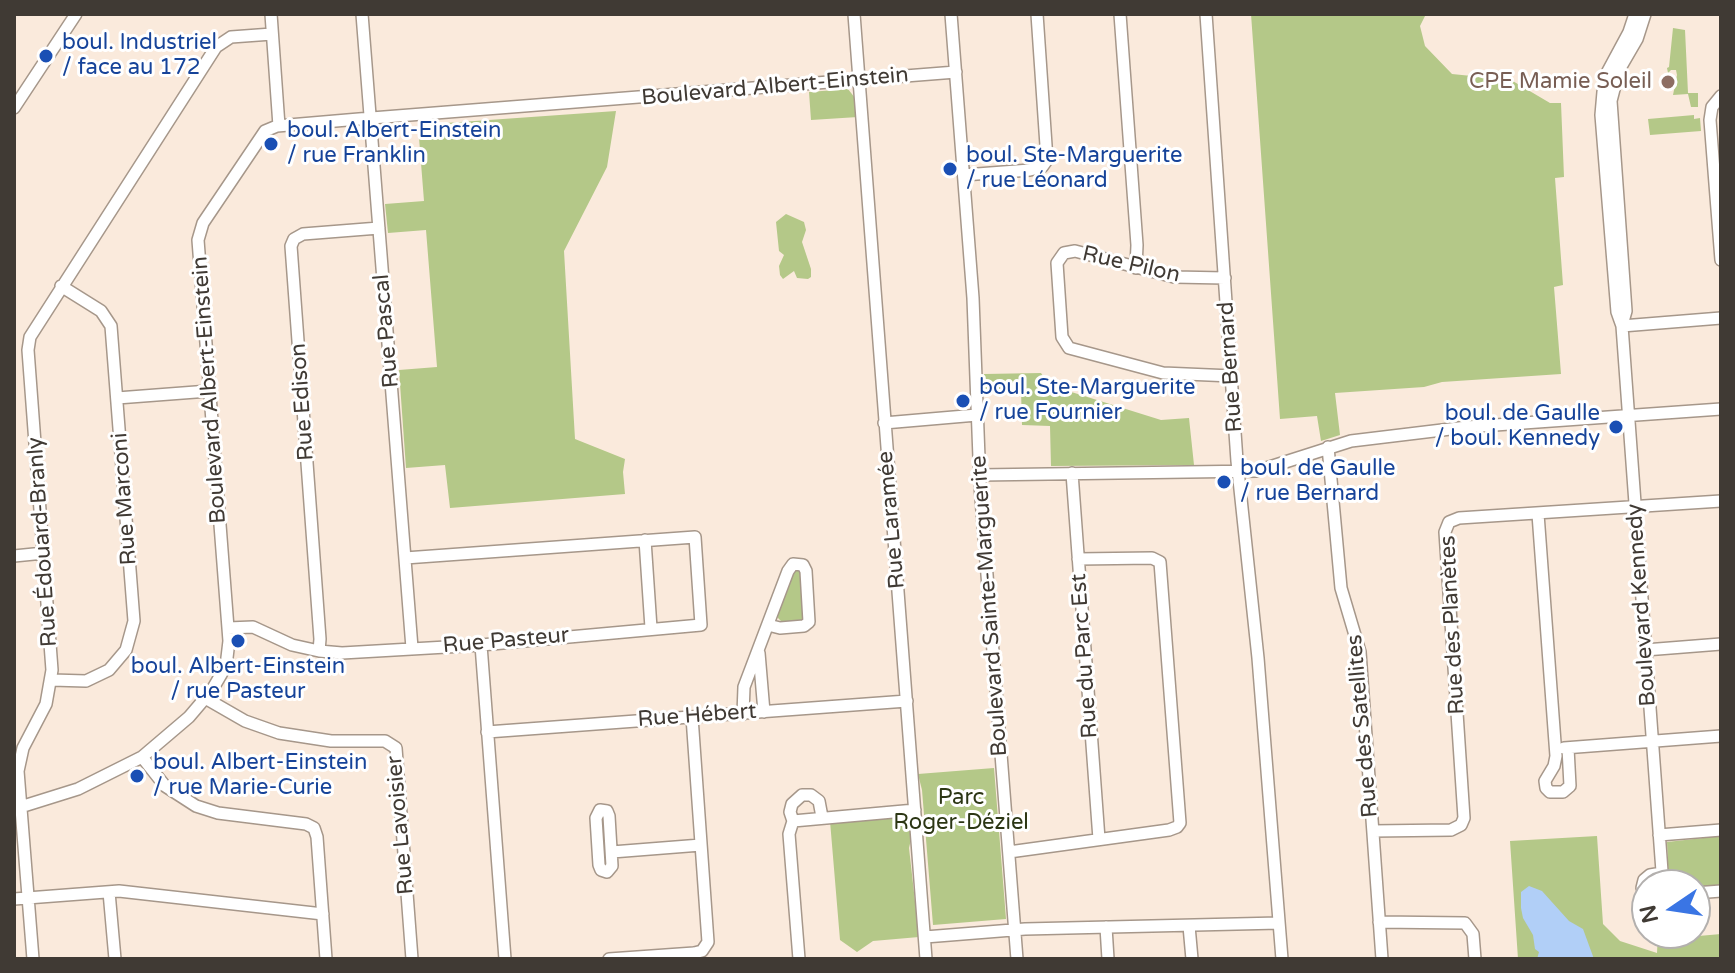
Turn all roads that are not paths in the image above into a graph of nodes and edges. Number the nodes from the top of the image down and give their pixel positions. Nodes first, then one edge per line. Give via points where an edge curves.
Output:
1 (76, 14) edge
2 (271, 14) edge
3 (362, 14) edge
4 (854, 14) edge
5 (951, 14) edge
6 (1037, 14) edge
7 (1120, 14) edge
8 (1206, 14) edge
9 (1635, 14) edge
10 (1645, 14) edge
11 (272, 34) junction
12 (956, 72) junction
13 (860, 80) junction
14 (1721, 96) edge
15 (14, 108) edge
16 (370, 119) junction
17 (279, 126) junction
18 (964, 175) junction
19 (379, 228) junction
20 (1721, 260) edge
21 (1136, 268) junction
22 (1225, 278) junction
23 (61, 286) junction
24 (1721, 318) edge
25 (1622, 326) junction
26 (1232, 376) junction
27 (209, 391) junction
28 (117, 398) junction
29 (1721, 409) edge
30 (977, 415) junction
31 (1628, 417) junction
32 (884, 423) junction
33 (1328, 447) junction
34 (1238, 472) junction
35 (1072, 473) junction
36 (980, 475) junction
37 (1721, 501) edge
38 (1635, 508) junction
39 (1538, 514) junction
40 (645, 540) junction
41 (44, 553) junction
42 (14, 556) edge
43 (405, 558) junction
44 (1078, 559) junction
45 (768, 625) junction
46 (228, 628) junction
47 (651, 628) junction
48 (1721, 644) edge
49 (481, 645) junction
50 (412, 648) junction
51 (759, 650) junction
52 (1645, 650) junction
53 (319, 651) junction
54 (52, 680) junction
55 (205, 698) junction
56 (907, 701) junction
57 (764, 712) junction
58 (743, 714) junction
59 (692, 717) junction
60 (487, 732) junction
61 (1721, 736) edge
62 (1653, 741) junction
63 (142, 757) junction
64 (17, 809) edge
65 (915, 810) junction
66 (822, 817) junction
67 (793, 821) junction
68 (1721, 830) edge
69 (1373, 831) junction
70 (1659, 835) junction
71 (1099, 839) junction
72 (701, 845) junction
73 (612, 852) junction
74 (1009, 852) junction
75 (1662, 869) edge
76 (109, 892) junction
77 (28, 898) junction
78 (14, 899) edge
79 (323, 914) junction
80 (1379, 922) junction
81 (1279, 923) junction
82 (1189, 926) junction
83 (1106, 927) junction
84 (1014, 930) junction
85 (925, 937) junction
86 (33, 959) edge
87 (115, 959) edge
88 (326, 959) edge
89 (412, 959) edge
90 (505, 959) edge
91 (611, 959) edge
92 (799, 959) edge
93 (926, 959) edge
94 (1017, 959) edge
95 (1108, 959) edge
96 (1192, 959) edge
97 (1282, 959) edge
98 (1382, 959) edge
99 (1475, 959) edge

1 - 15 street
2 - 11 street
3 - 16 street, Rue Pascal
4 - 13 street, Rue Laramée
5 - 12 street, Boulevard Sainte-Marguerite
6 - 18 street via 1047,160 1030,170
7 - 21 street
8 - 22 street, Rue Bernard
9 - 25 street, Boulevard Kennedy via 1610,65 1601,104
10 - 25 street, Boulevard Kennedy via 1616,76 1611,104 1626,311
11 - 17 street
11 - 23 street, Rue Édouard-Branly via 228,38 216,47
12 - 13 street, Boulevard Albert-Einstein
12 - 18 street, Boulevard Sainte-Marguerite
13 - 16 street, Boulevard Albert-Einstein
13 - 32 street, Rue Laramée
14 - 20 street via 1710,120
16 - 17 street, Boulevard Albert-Einstein
16 - 19 street, Rue Pascal
17 - 27 street, Boulevard Albert-Einstein via 258,140 200,231
18 - 30 street, Boulevard Sainte-Marguerite
19 - 43 street, Rue Pascal
19 - 53 street, Rue Edison via 303,234 291,246
21 - 22 street, Rue Pilon via 1182,278
21 - 26 street, Rue Pilon via 1079,252 1060,256 1066,347 1163,373
22 - 26 street, Rue Bernard
23 - 28 street, Rue Marconi via 110,322
23 - 41 street, Rue Édouard-Branly via 28,345
24 - 25 street
25 - 31 street, Boulevard Kennedy
26 - 34 street, Rue Bernard
27 - 28 street
27 - 46 street, Boulevard Albert-Einstein
28 - 54 street, Rue Marconi via 132,633 122,656 104,673 80,682
29 - 31 street
30 - 32 street
30 - 36 street, Boulevard Sainte-Marguerite
31 - 33 street via 1467,427
31 - 38 street, Boulevard Kennedy
32 - 56 street, Rue Laramée
33 - 34 street via 1270,469
33 - 69 street, Rue des Satellites via 1341,588 1360,652
34 - 35 street
34 - 81 street, Rue Bernard
35 - 36 street
35 - 44 street, Rue du Parc Est
36 - 74 street, Boulevard Sainte-Marguerite
37 - 38 street, Rue des Planètes
38 - 39 street, Rue des Planètes
38 - 52 street, Boulevard Kennedy
39 - 62 street via 1562,748
39 - 69 street, Rue des Planètes via 1459,518 1447,524 1464,818 1447,831
40 - 43 street
40 - 47 street
40 - 47 street, Rue Pasteur via 695,537 701,625
41 - 42 street
41 - 54 street, Rue Édouard-Branly
43 - 50 street, Rue Pascal
44 - 71 street, Rue du Parc Est
44 - 71 street via 1160,562 1179,825
45 - 45 street via 809,622 803,565 790,567
45 - 51 street
46 - 53 street, Rue Pasteur via 253,627
46 - 55 street, Boulevard Albert-Einstein via 226,666
47 - 49 street, Rue Pasteur
48 - 52 street
49 - 50 street, Rue Pasteur
49 - 60 street
50 - 53 street, Rue Pasteur
51 - 57 street
51 - 58 street via 743,691
52 - 62 street, Boulevard Kennedy
54 - 64 street, Rue Édouard-Branly via 43,712 19,759
55 - 63 street, Boulevard Albert-Einstein
55 - 89 street, Rue Lavoisier via 279,733 331,741 385,741 396,748
56 - 57 street, Rue Hébert
56 - 65 street, Rue Laramée
57 - 58 street, Rue Hébert
58 - 59 street, Rue Hébert
59 - 60 street, Rue Hébert
59 - 72 street
60 - 90 street
61 - 62 street
62 - 70 street, Boulevard Kennedy
63 - 64 street, Boulevard Albert-Einstein via 89,785
63 - 79 street via 165,786 196,806 311,826 317,837
64 - 77 street, Rue Édouard-Branly
65 - 66 street
65 - 85 street, Rue Laramée
66 - 67 street
66 - 67 street via 819,801 802,795 790,808
67 - 92 street via 789,834
68 - 70 street
69 - 80 street, Rue des Satellites
70 - 75 street, Boulevard Kennedy
71 - 74 street
72 - 73 street
72 - 91 street via 705,948
73 - 73 street via 612,869 603,871 596,818 600,810 609,816
74 - 84 street, Boulevard Sainte-Marguerite
76 - 77 street
76 - 79 street
76 - 87 street
77 - 78 street
77 - 86 street, Rue Édouard-Branly
79 - 88 street
80 - 98 street, Rue des Satellites
80 - 99 street via 1465,923 1473,934
81 - 82 street
81 - 97 street, Rue Bernard
82 - 83 street
82 - 96 street
83 - 84 street
83 - 95 street
84 - 85 street
84 - 94 street, Boulevard Sainte-Marguerite
85 - 93 street, Rue Laramée

